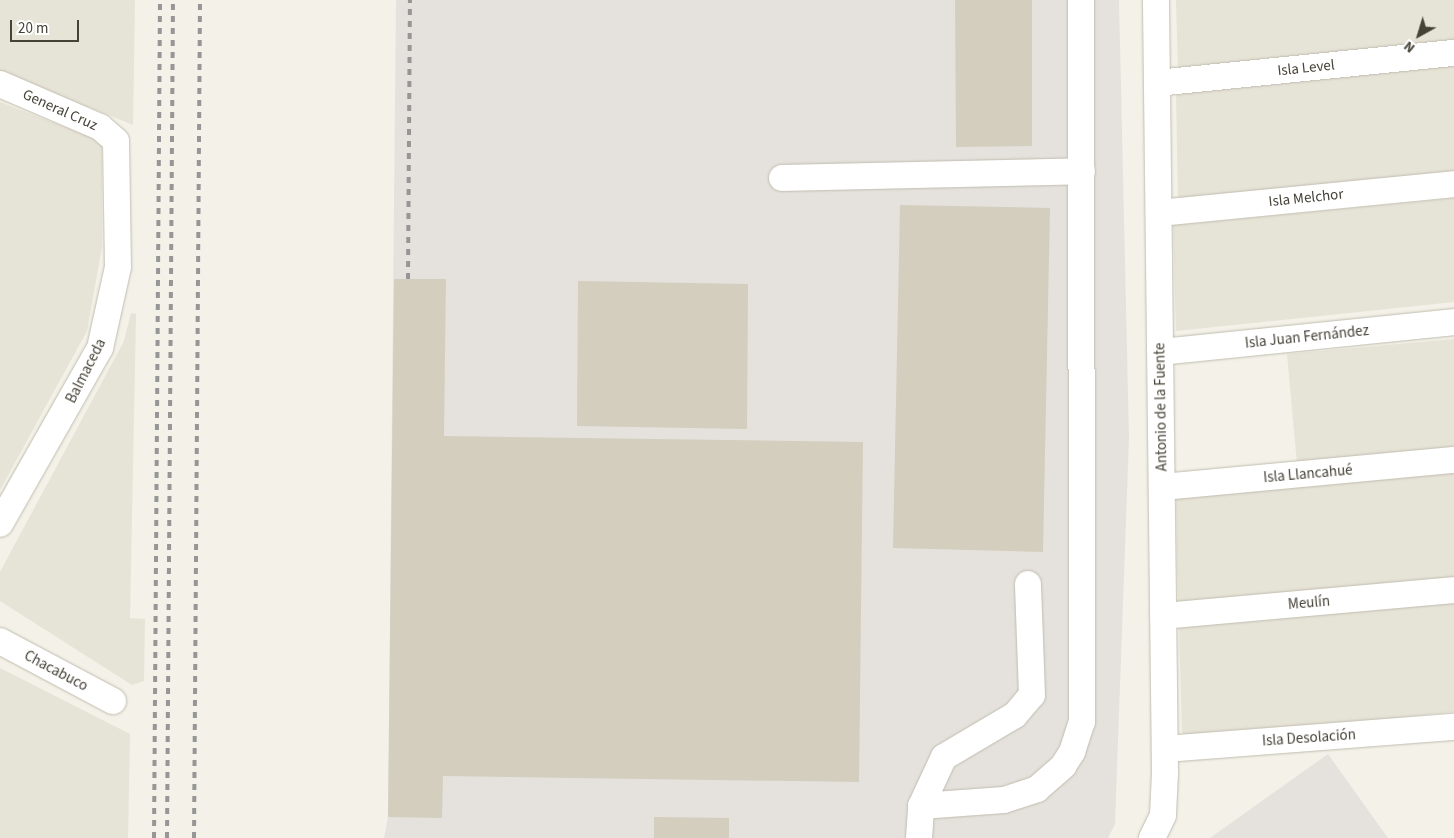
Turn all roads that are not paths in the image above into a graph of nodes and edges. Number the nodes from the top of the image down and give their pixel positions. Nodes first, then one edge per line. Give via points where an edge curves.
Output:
1 (1081, 0) edge
2 (1156, 0) edge
3 (1454, 53) edge
4 (0, 84) edge
5 (1157, 84) junction
6 (116, 141) joint
7 (1082, 171) junction
8 (782, 178) dead end
9 (1454, 184) edge
10 (1159, 213) junction
11 (1454, 322) edge
12 (1160, 352) junction
13 (1454, 460) edge
14 (1162, 488) junction
15 (0, 524) edge
16 (1028, 584) dead end
17 (1454, 590) edge
18 (1163, 616) junction
19 (0, 641) edge
20 (113, 701) dead end
21 (1454, 727) edge
22 (1165, 749) junction
23 (921, 806) junction
24 (1157, 826) edge
25 (919, 838) edge

1 - 7 street
2 - 5 street, Antonio de la Fuente
3 - 5 street, Isla Level
4 - 6 street, General Cruz via 100,127
5 - 10 street, Antonio de la Fuente
6 - 15 street, Balmaceda via 118,267 104,335 92,363
7 - 8 street
7 - 23 street via 1083,705 1078,738 1068,759 1052,779 1021,796
9 - 10 street, Isla Melchor
10 - 12 street, Antonio de la Fuente
11 - 12 street, Isla Juan Fernández
12 - 14 street, Antonio de la Fuente
13 - 14 street, Isla Llancahué
14 - 18 street, Antonio de la Fuente
16 - 23 street via 1032,695 1015,715 944,757
17 - 18 street, Meulín
18 - 22 street, Antonio de la Fuente
19 - 20 street, Chacabuco
21 - 22 street, Isla Desolación
22 - 24 street, Antonio de la Fuente
23 - 25 street

